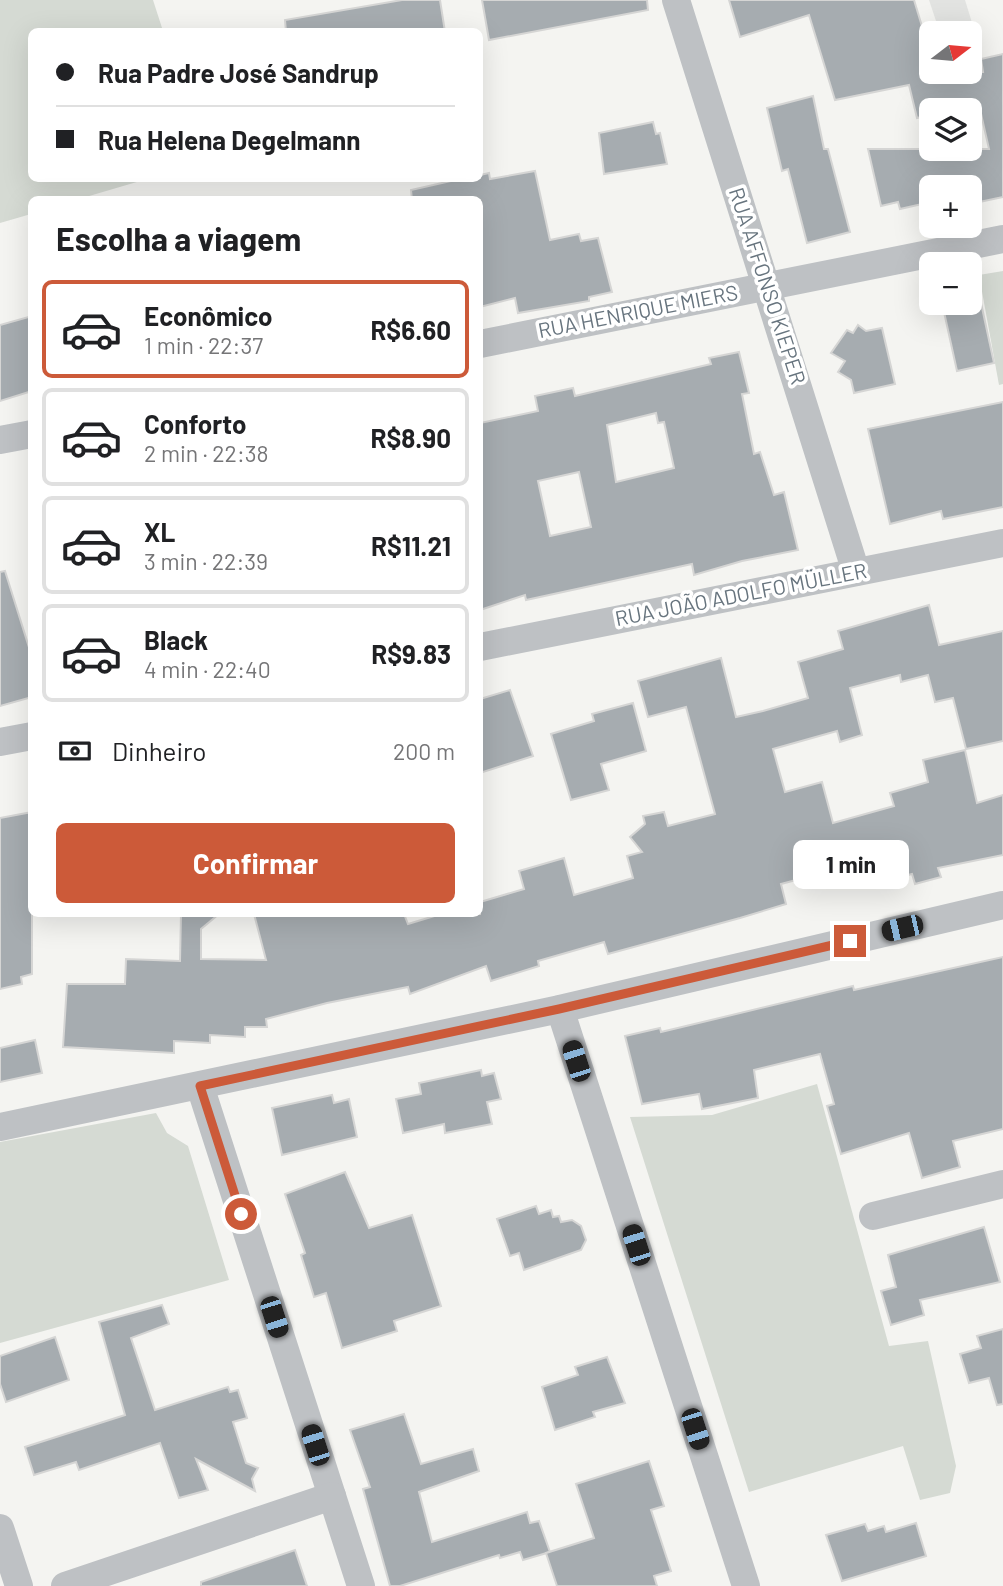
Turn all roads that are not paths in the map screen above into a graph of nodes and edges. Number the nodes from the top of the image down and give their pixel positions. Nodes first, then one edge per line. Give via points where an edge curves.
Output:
1 (676, 0) edge
2 (1003, 239) edge
3 (767, 286) junction
4 (483, 343) edge
5 (28, 435) edge
6 (0, 440) edge
7 (1003, 543) edge
8 (856, 572) junction
9 (483, 646) edge
10 (28, 737) edge
11 (0, 742) edge
12 (1003, 905) edge
13 (559, 1009) junction
14 (200, 1086) junction
15 (0, 1127) edge
16 (1003, 1184) edge
17 (873, 1216) dead end
18 (332, 1496) junction
19 (0, 1528) edge
20 (19, 1586) edge
21 (65, 1586) edge
22 (361, 1586) edge
23 (746, 1586) edge

1 - 3 street, RUA AFFONSO KIEPER
2 - 3 street, RUA HENRIQUE MIERS
3 - 4 street, RUA HENRIQUE MIERS
3 - 8 street, RUA AFFONSO KIEPER
5 - 6 street
7 - 8 street, RUA JOÃO ADOLFO MÜLLER
8 - 9 street, RUA JOÃO ADOLFO MÜLLER
10 - 11 street
12 - 13 street
13 - 14 street
13 - 23 street
14 - 15 street
14 - 18 street
16 - 17 street
18 - 21 street
18 - 22 street
19 - 20 street

